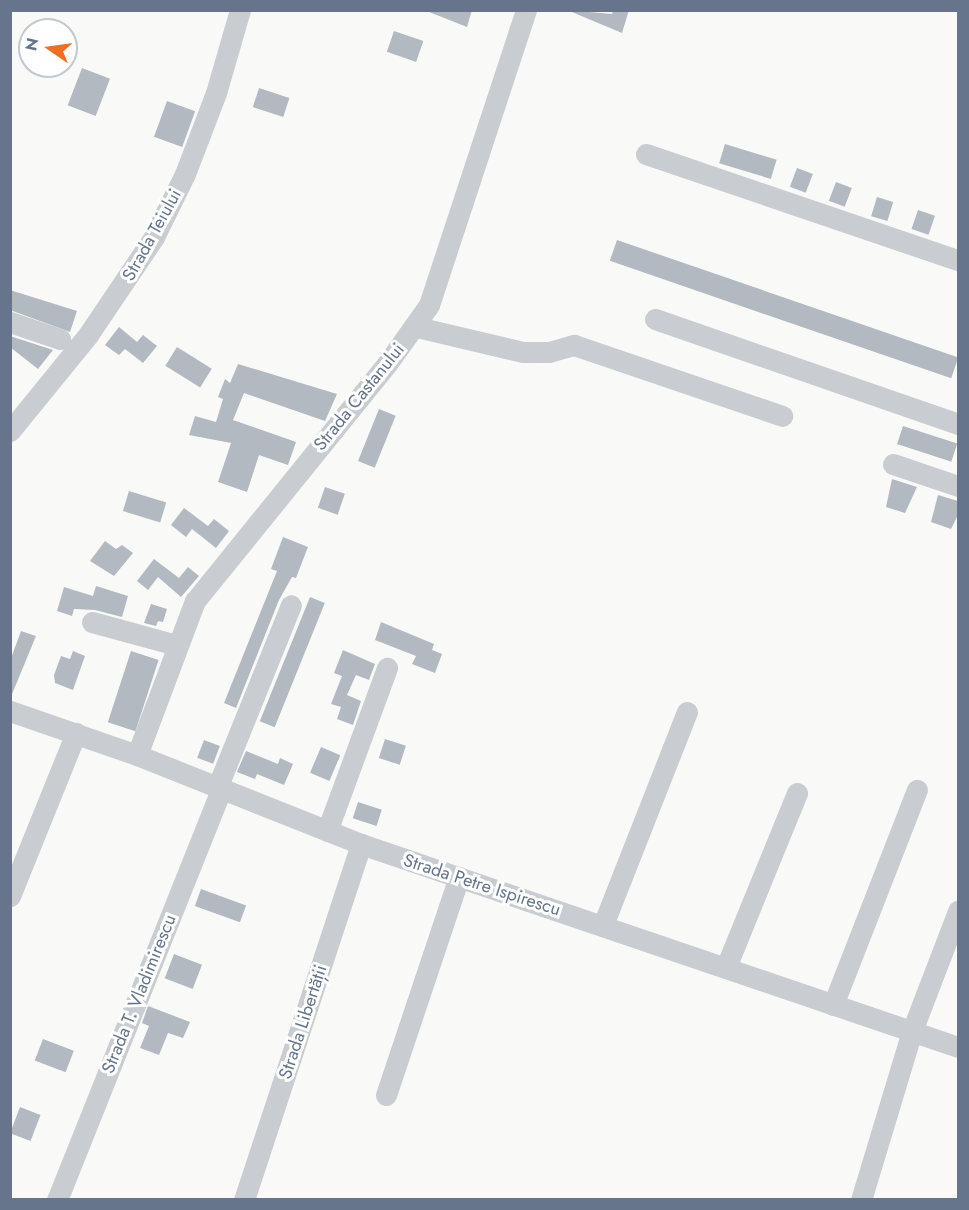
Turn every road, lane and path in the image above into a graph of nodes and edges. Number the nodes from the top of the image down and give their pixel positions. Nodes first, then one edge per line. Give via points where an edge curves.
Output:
1 (240, 10) edge
2 (526, 10) edge
3 (646, 154) dead end
4 (958, 260) edge
5 (655, 319) dead end
6 (10, 322) edge
7 (417, 327) junction
8 (60, 339) dead end
9 (782, 416) dead end
10 (958, 424) edge
11 (10, 431) edge
12 (893, 464) dead end
13 (958, 486) edge
14 (291, 605) dead end
15 (92, 622) dead end
16 (176, 645) junction
17 (387, 668) dead end
18 (10, 711) edge
19 (687, 712) dead end
20 (76, 733) junction
21 (137, 755) junction
22 (219, 788) junction
23 (917, 790) dead end
24 (797, 793) dead end
25 (327, 831) junction
26 (361, 844) junction
27 (459, 877) junction
28 (10, 896) edge
29 (958, 910) edge
30 (603, 925) junction
31 (726, 967) junction
32 (833, 1005) junction
33 (912, 1031) junction
34 (958, 1047) edge
35 (386, 1095) dead end
36 (57, 1200) edge
37 (244, 1200) edge
38 (861, 1200) edge

1 - 11 street, Strada Teiului via 216,93 159,228 88,336
2 - 7 street, Strada Castanului via 442,276
3 - 4 street
5 - 10 street
6 - 8 street
7 - 9 street via 524,352 549,352 574,345
7 - 16 street, Strada Castanului via 195,601
12 - 13 street
14 - 22 street, Strada T. Vladimirescu
15 - 16 street
16 - 21 street, Strada Castanului
17 - 25 street
18 - 20 street, Strada Petre Ispirescu
19 - 30 street
20 - 21 street, Strada Petre Ispirescu
20 - 28 street
21 - 22 street, Strada Petre Ispirescu
22 - 25 street, Strada Petre Ispirescu
22 - 36 street, Strada T. Vladimirescu
23 - 32 street
24 - 31 street
25 - 26 street, Strada Petre Ispirescu
26 - 27 street, Strada Petre Ispirescu
26 - 37 street, Strada Libertății
27 - 30 street, Strada Petre Ispirescu
27 - 35 street
29 - 33 street
30 - 31 street, Strada Petre Ispirescu
31 - 32 street, Strada Petre Ispirescu
32 - 33 street, Strada Petre Ispirescu
33 - 34 street, Strada Petre Ispirescu
33 - 38 street

